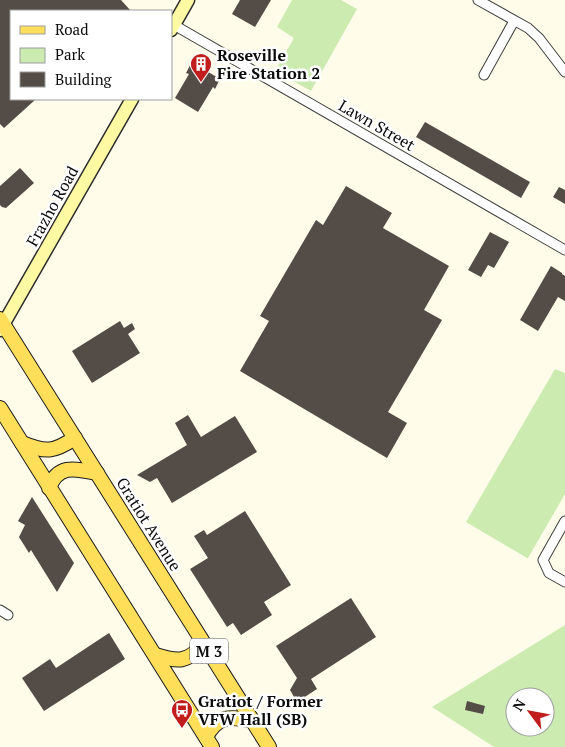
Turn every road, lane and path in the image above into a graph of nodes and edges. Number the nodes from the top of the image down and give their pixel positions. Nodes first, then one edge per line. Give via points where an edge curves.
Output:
1 (188, 0) edge
2 (478, 0) edge
3 (514, 21) junction
4 (173, 27) edge
5 (565, 72) edge
6 (484, 75) dead end
7 (131, 100) edge
8 (565, 250) edge
9 (1, 324) edge
10 (0, 408) edge
11 (75, 438) junction
12 (22, 443) junction
13 (97, 473) junction
14 (49, 488) junction
15 (565, 521) edge
16 (565, 582) edge
17 (204, 644) junction
18 (155, 656) junction
19 (253, 721) junction
20 (209, 742) edge
21 (269, 747) edge

1 - 4 street
2 - 3 street
3 - 5 street via 539,38
3 - 6 street
4 - 8 street, Lawn Street
7 - 9 street, Frazho Road
9 - 11 main road, Gratiot Avenue / M 3
10 - 12 main road
11 - 12 main road via 50,451
11 - 13 main road, Gratiot Avenue / M 3
12 - 14 main road
13 - 14 main road via 64,470 55,476
13 - 17 main road, Gratiot Avenue / M 3
14 - 18 main road
15 - 16 street via 543,560 548,572
17 - 18 main road via 188,658
17 - 19 main road, Gratiot Avenue / M 3
18 - 20 main road
19 - 20 main road via 224,719 213,726
19 - 21 main road, Gratiot Avenue / M 3

